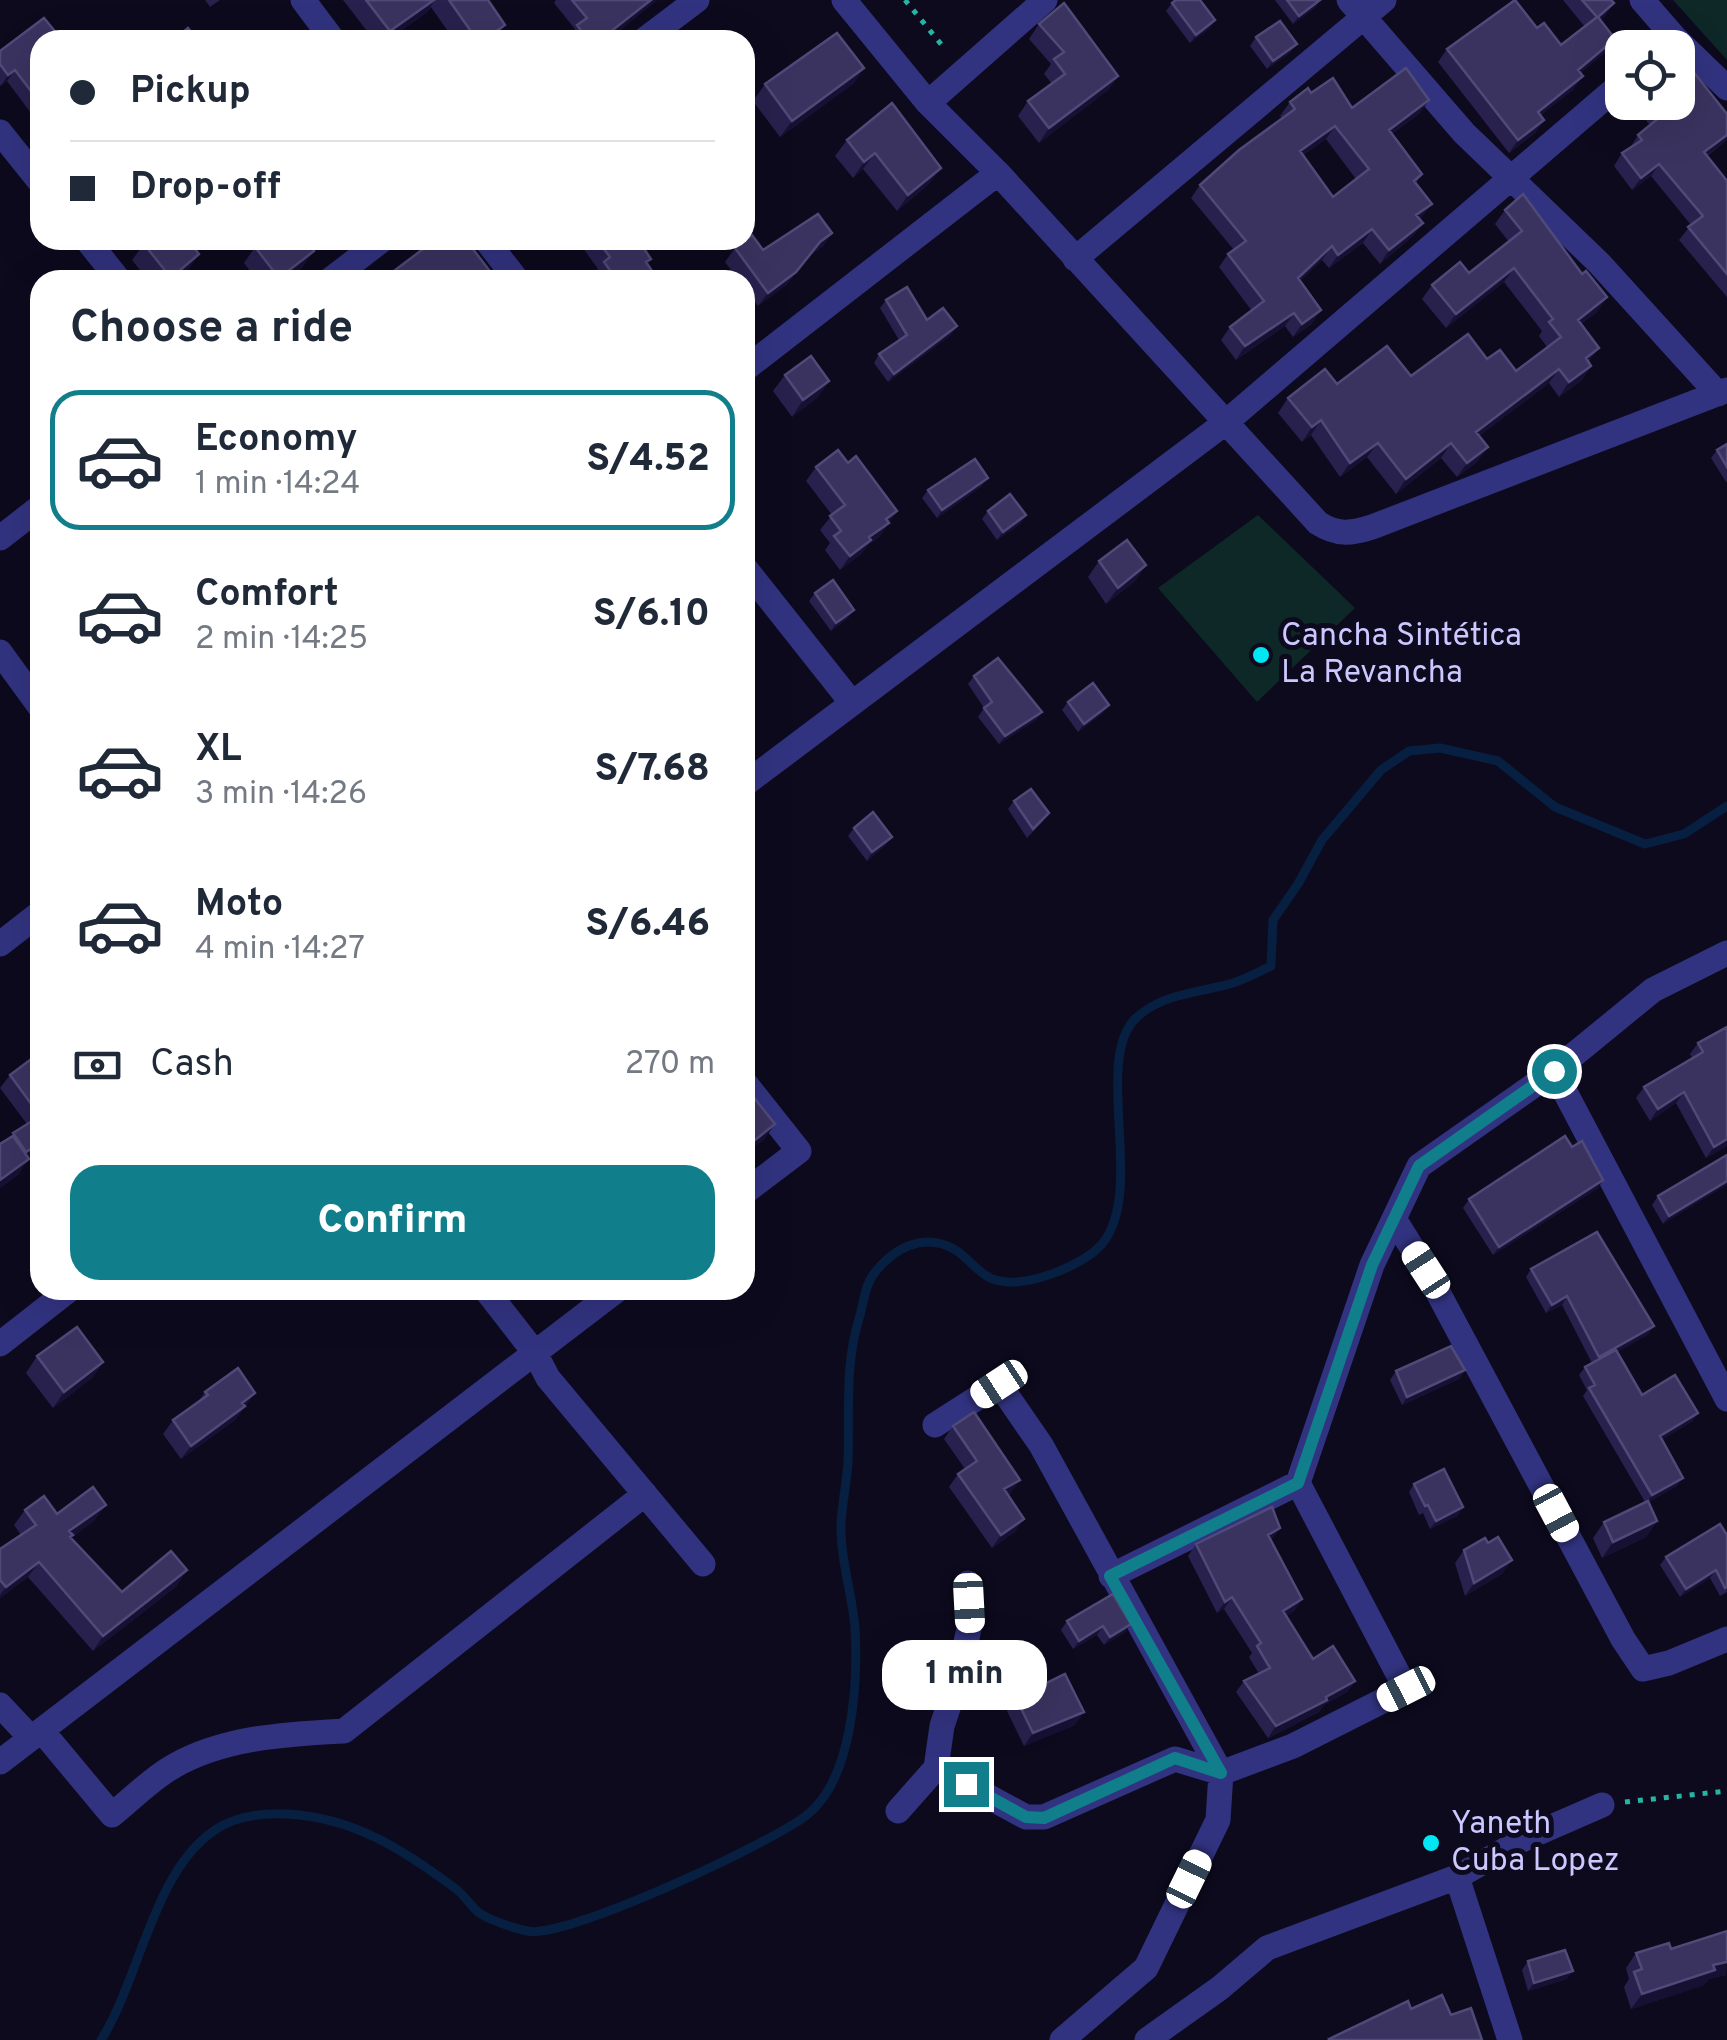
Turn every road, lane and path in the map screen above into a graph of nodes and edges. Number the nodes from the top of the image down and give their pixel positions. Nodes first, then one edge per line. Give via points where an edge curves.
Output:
1 (303, 0) edge
2 (697, 0) edge
3 (844, 0) edge
4 (905, 0) edge
5 (1045, 0) edge
6 (1642, 0) edge
7 (1366, 5) edge
8 (326, 30) edge
9 (657, 30) edge
10 (1662, 30) edge
11 (945, 49) dead end
12 (1695, 63) edge
13 (1727, 88) edge
14 (1605, 97) edge
15 (928, 102) junction
16 (0, 132) edge
17 (30, 170) edge
18 (998, 173) junction
19 (1509, 179) junction
20 (95, 250) edge
21 (369, 250) edge
22 (494, 250) edge
23 (1075, 260) junction
24 (111, 270) edge
25 (343, 270) edge
26 (510, 270) edge
27 (755, 361) edge
28 (1722, 392) edge
29 (1225, 423) junction
30 (30, 514) edge
31 (0, 538) edge
32 (755, 581) edge
33 (0, 652) edge
34 (30, 694) edge
35 (852, 703) junction
36 (755, 776) edge
37 (30, 921) edge
38 (0, 944) edge
39 (1727, 953) edge
40 (1554, 1071) junction
41 (755, 1095) edge
42 (755, 1184) edge
43 (1394, 1218) junction
44 (57, 1300) edge
45 (494, 1300) edge
46 (605, 1300) edge
47 (0, 1344) edge
48 (535, 1353) junction
49 (1727, 1399) edge
50 (935, 1425) dead end
51 (1298, 1483) junction
52 (645, 1494) junction
53 (704, 1564) dead end
54 (1110, 1576) junction
55 (968, 1582) dead end
56 (1727, 1639) edge
57 (0, 1705) edge
58 (37, 1735) junction
59 (0, 1762) edge
60 (936, 1768) junction
61 (1221, 1773) junction
62 (1727, 1792) edge
63 (1602, 1805) joint
64 (898, 1811) dead end
65 (1457, 1876) junction
66 (1062, 2040) edge
67 (1147, 2040) edge
68 (1510, 2040) edge

1 - 8 street
2 - 9 street
3 - 15 street
4 - 11 path
5 - 15 street
6 - 10 street
7 - 19 street
7 - 23 street
12 - 13 street
14 - 19 street
15 - 18 street
16 - 17 street
18 - 23 street
18 - 27 street
19 - 28 street
19 - 29 street
20 - 24 street
21 - 25 street
22 - 26 street
23 - 29 street
28 - 29 street via 1351,534 1318,523
29 - 35 street
30 - 31 street
32 - 35 street
33 - 34 street
35 - 36 street
37 - 38 street
39 - 40 street via 1653,990
40 - 43 street via 1419,1166
40 - 49 street
41 - 42 street via 799,1150
43 - 51 street
43 - 56 street via 1644,1668
44 - 47 street
45 - 48 street
46 - 48 street
48 - 52 street via 548,1378
48 - 58 street
50 - 54 street via 999,1384 1041,1445
51 - 54 street
51 - 61 street via 1406,1689 1294,1746
52 - 53 street
52 - 58 street via 344,1731 283,1734 215,1750 174,1766 112,1815
54 - 61 street
55 - 60 street via 970,1624
57 - 58 street
58 - 59 street
60 - 61 street via 1026,1817 1044,1818 1175,1758
60 - 64 street
61 - 66 street via 1218,1820 1146,1968
62 - 63 path
63 - 65 street
65 - 67 street via 1268,1948
65 - 68 street

